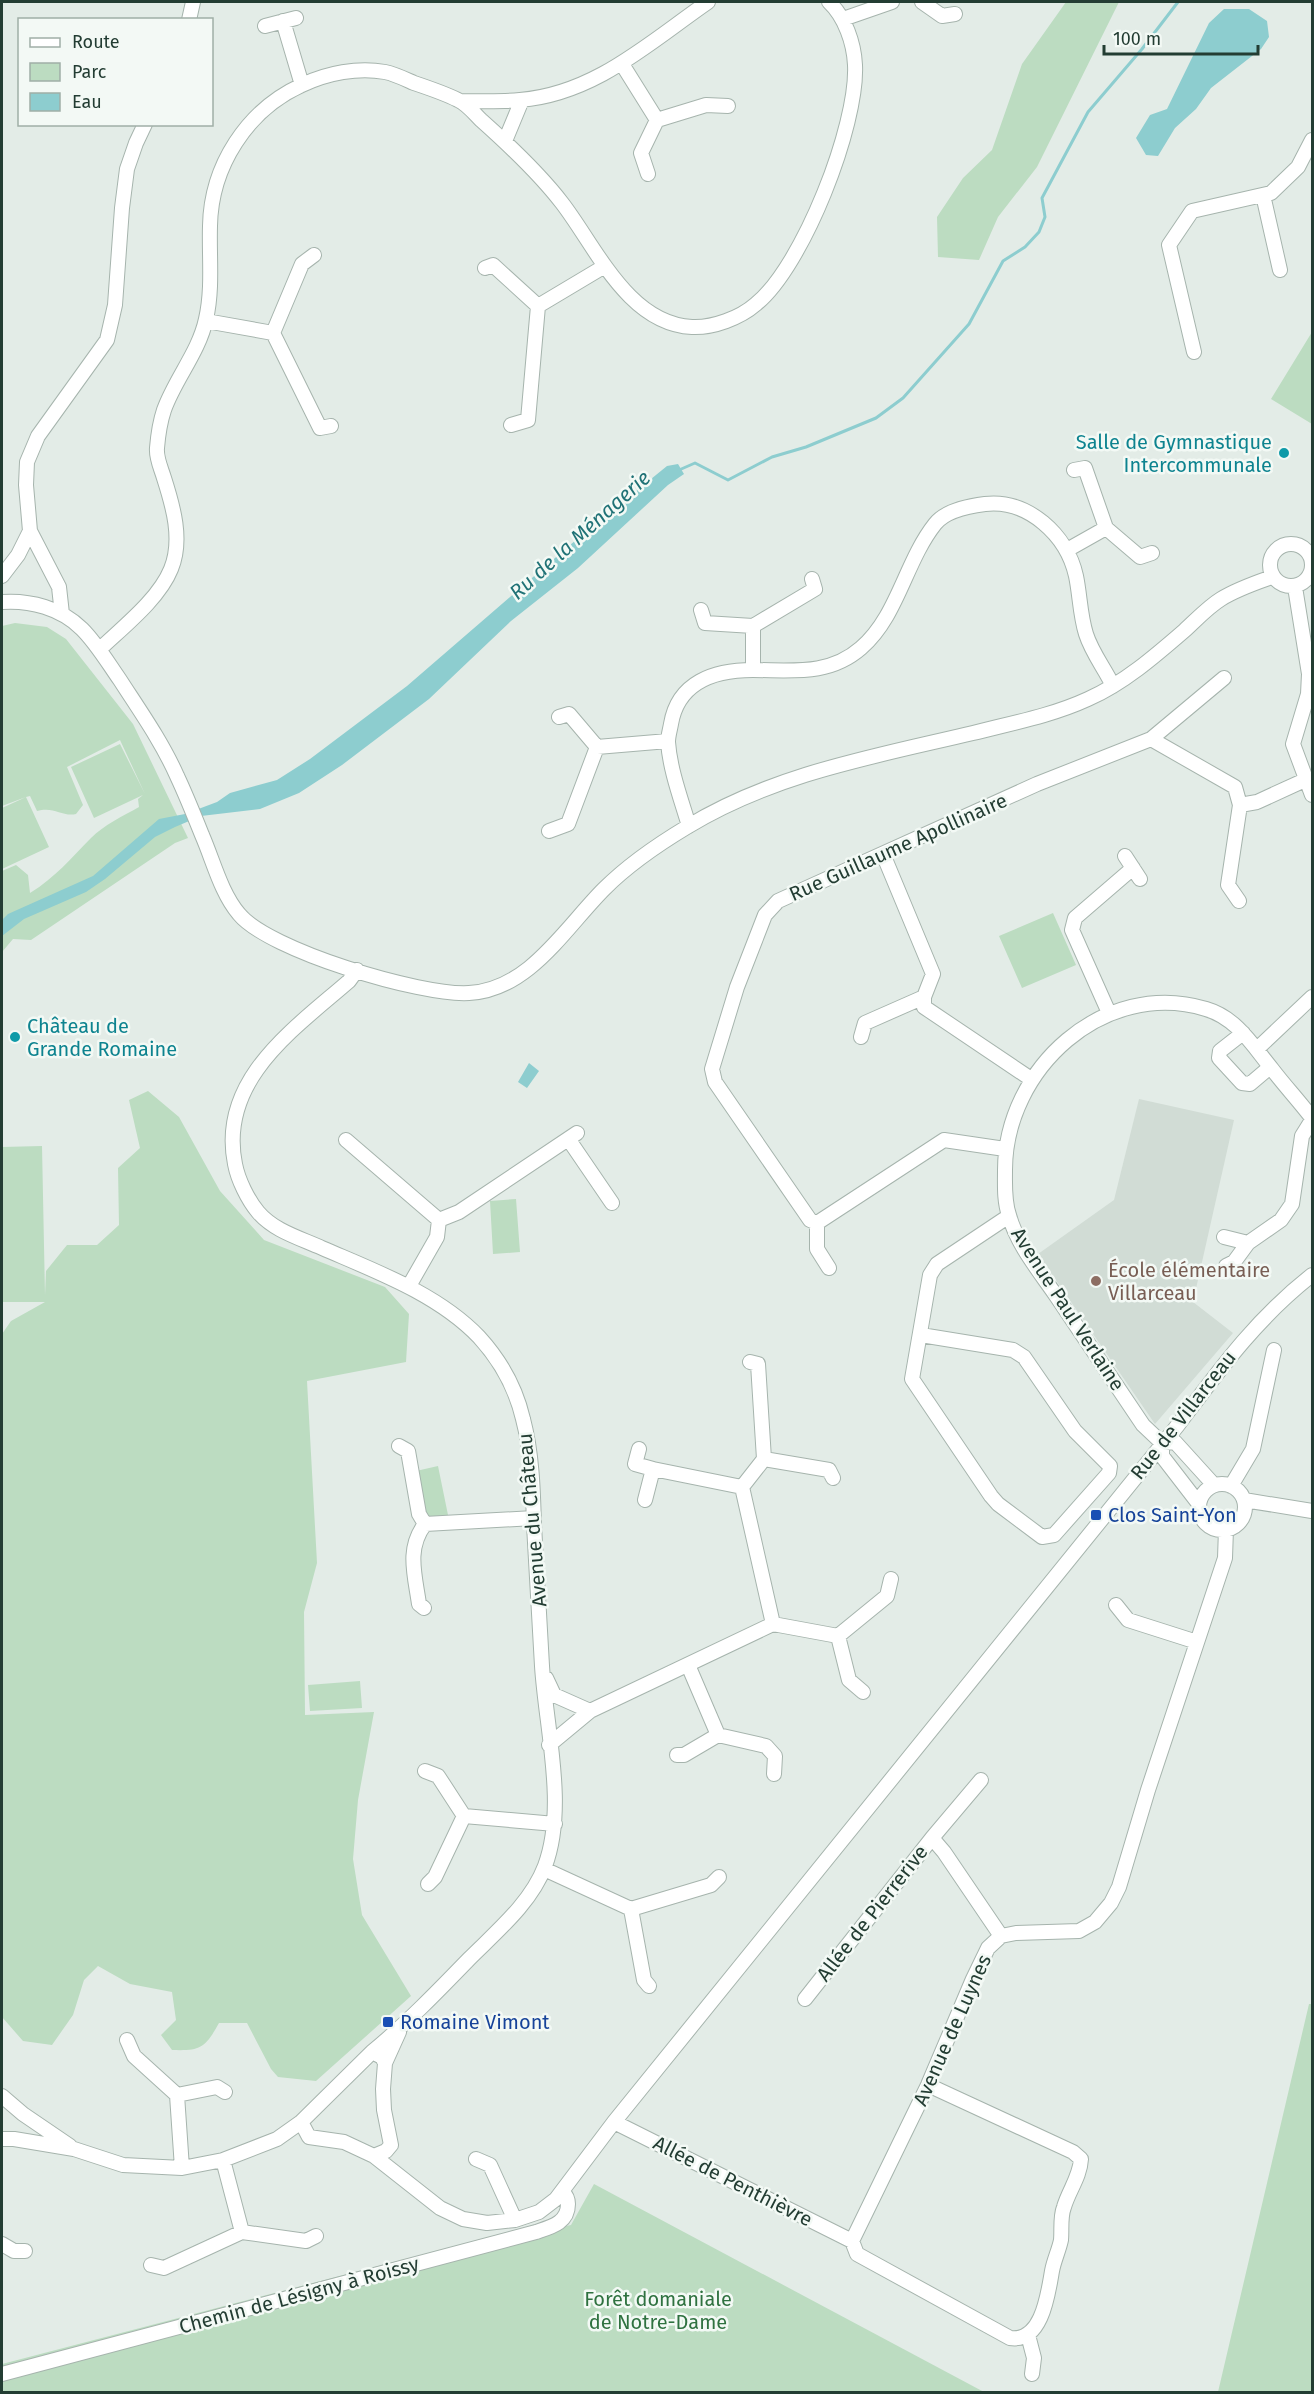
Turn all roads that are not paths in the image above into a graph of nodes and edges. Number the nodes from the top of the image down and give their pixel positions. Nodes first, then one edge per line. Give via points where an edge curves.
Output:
1 (193, 2) edge
2 (708, 2) edge
3 (829, 2) edge
4 (892, 2) edge
5 (922, 2) edge
6 (955, 14) dead end
7 (189, 18) edge
8 (843, 19) junction
9 (265, 26) dead end
10 (622, 64) junction
11 (302, 85) junction
12 (522, 100) junction
13 (461, 101) junction
14 (728, 106) dead end
15 (657, 120) junction
16 (144, 126) edge
17 (1312, 140) edge
18 (505, 141) junction
19 (648, 174) dead end
20 (1263, 195) junction
21 (314, 255) dead end
22 (605, 266) junction
23 (485, 268) dead end
24 (1280, 270) dead end
25 (537, 306) junction
26 (206, 321) junction
27 (273, 333) junction
28 (1194, 352) dead end
29 (511, 425) dead end
30 (331, 426) dead end
31 (1074, 470) dead end
32 (1106, 528) junction
33 (30, 531) junction
34 (1067, 550) junction
35 (1311, 551) edge
36 (1152, 553) dead end
37 (2, 576) edge
38 (1272, 577) junction
39 (812, 579) dead end
40 (1295, 587) junction
41 (2, 602) edge
42 (701, 610) dead end
43 (62, 615) junction
44 (753, 626) junction
45 (100, 650) junction
46 (753, 670) junction
47 (1224, 678) dead end
48 (1113, 686) junction
49 (559, 717) dead end
50 (1151, 739) junction
51 (668, 741) junction
52 (597, 747) junction
53 (1305, 780) junction
54 (1312, 795) edge
55 (1240, 806) junction
56 (689, 826) junction
57 (549, 831) dead end
58 (882, 854) junction
59 (1133, 868) dead end
60 (1239, 901) dead end
61 (357, 970) junction
62 (924, 997) junction
63 (1312, 997) edge
64 (1109, 1013) junction
65 (1243, 1033) junction
66 (861, 1037) dead end
67 (1258, 1048) junction
68 (1270, 1067) junction
69 (1031, 1078) junction
70 (1312, 1119) edge
71 (346, 1140) dead end
72 (1005, 1149) junction
73 (612, 1203) dead end
74 (1009, 1216) junction
75 (439, 1220) junction
76 (817, 1224) junction
77 (1224, 1237) dead end
78 (1248, 1243) junction
79 (1226, 1266) dead end
80 (829, 1268) dead end
81 (1312, 1275) edge
82 (409, 1286) junction
83 (921, 1335) junction
84 (1274, 1350) dead end
85 (750, 1362) dead end
86 (1162, 1443) junction
87 (399, 1446) dead end
88 (639, 1449) dead end
89 (764, 1459) junction
90 (653, 1469) junction
91 (833, 1478) dead end
92 (1214, 1485) junction
93 (1231, 1486) junction
94 (741, 1487) junction
95 (645, 1500) dead end
96 (1244, 1500) junction
97 (1199, 1504) junction
98 (1312, 1511) edge
99 (534, 1518) junction
100 (425, 1524) junction
101 (1226, 1529) junction
102 (891, 1579) dead end
103 (1116, 1605) dead end
104 (424, 1608) dead end
105 (773, 1624) junction
106 (838, 1636) junction
107 (1197, 1642) junction
108 (688, 1665) junction
109 (542, 1670) junction
110 (863, 1692) dead end
111 (590, 1711) junction
112 (718, 1735) junction
113 (549, 1745) junction
114 (677, 1755) dead end
115 (425, 1772) dead end
116 (774, 1774) dead end
117 (981, 1780) dead end
118 (464, 1816) junction
119 (555, 1824) junction
120 (932, 1838) junction
121 (544, 1869) junction
122 (719, 1877) dead end
123 (428, 1884) dead end
124 (631, 1909) junction
125 (1001, 1936) junction
126 (649, 1986) dead end
127 (805, 1999) dead end
128 (401, 2028) junction
129 (127, 2040) dead end
130 (372, 2052) junction
131 (385, 2063) junction
132 (928, 2085) junction
133 (225, 2092) dead end
134 (177, 2095) junction
135 (2, 2096) edge
136 (23, 2114) junction
137 (301, 2122) junction
138 (614, 2122) junction
139 (309, 2137) junction
140 (8, 2139) edge
141 (277, 2139) junction
142 (391, 2145) junction
143 (74, 2149) junction
144 (374, 2156) junction
145 (476, 2159) dead end
146 (223, 2160) junction
147 (182, 2168) junction
148 (403, 2177) junction
149 (562, 2191) junction
150 (515, 2220) junction
151 (242, 2232) junction
152 (316, 2236) dead end
153 (852, 2241) junction
154 (2, 2244) edge
155 (25, 2251) dead end
156 (152, 2265) dead end
157 (1028, 2335) junction
158 (2, 2374) edge
159 (1032, 2374) dead end

1 - 7 street
2 - 10 street
3 - 8 street
4 - 8 street
5 - 6 street via 942,16
8 - 22 street via 855,65 840,149 800,245 778,281 758,303 740,316 708,326 673,323 653,316
9 - 11 street via 289,19
10 - 12 street via 579,86
10 - 15 street
11 - 13 street via 343,72 387,72
11 - 26 street via 276,99 258,115 234,142 220,171 210,222
12 - 13 street
12 - 18 street
13 - 18 street
14 - 15 street via 706,105
15 - 19 street via 641,153
16 - 33 street via 127,169 116,306 107,339 38,436 27,462
17 - 20 street via 1287,180
18 - 22 street via 561,202
20 - 24 street
20 - 28 street via 1192,212 1169,245
21 - 27 street via 302,264
22 - 25 street
23 - 25 street via 493,265
25 - 29 street via 528,420
26 - 27 street
26 - 45 street via 164,409 157,445 156,454 174,513 177,543 171,570 148,602
27 - 30 street via 320,428
31 - 32 street via 1085,468
32 - 34 street
32 - 36 street via 1140,557
33 - 37 street
33 - 43 street via 59,587
34 - 46 street via 1040,519 999,502 955,511 936,522 890,610 863,647 846,660 806,671
34 - 48 street via 1076,574 1087,636
35 - 38 street via 1295,544 1277,549 1270,558
35 - 40 street via 1310,574
38 - 40 street via 1282,585
38 - 48 street via 1218,600 1151,660
39 - 44 street via 815,589
40 - 53 street via 1309,674 1308,694 1293,744
41 - 43 street via 24,602
42 - 44 street via 705,623
43 - 45 street via 81,627
44 - 46 street
45 - 61 street via 176,774 233,907 249,926 272,940
46 - 51 street via 704,678 686,691 673,708
47 - 50 street, Rue Guillaume Apollinaire
48 - 56 street via 1045,715 804,775 734,802
49 - 52 street via 570,714
50 - 55 street via 1235,787
50 - 58 street, Rue Guillaume Apollinaire via 1036,784
51 - 52 street
51 - 56 street
52 - 57 street via 568,824
53 - 54 street
53 - 55 street
55 - 60 street via 1228,885
56 - 61 street via 635,862 606,887 536,963 502,986 450,993 405,986
58 - 62 street via 933,974
58 - 76 street, Rue Guillaume Apollinaire via 778,901 765,915 737,987 712,1069 715,1082 810,1220
59 - 64 street via 1075,918 1072,930
61 - 82 street, Avenue du Château via 267,1054 248,1082 238,1107 235,1164 259,1213 279,1229
62 - 66 street via 865,1023
62 - 69 street via 924,1007
63 - 67 street
64 - 65 street, Avenue Paul Verlaine via 1173,1003 1207,1009 1223,1016
64 - 69 street, Avenue Paul Verlaine via 1056,1048
65 - 67 street, Avenue Paul Verlaine
65 - 68 street via 1220,1051 1219,1058 1242,1083 1250,1084
67 - 68 street, Avenue Paul Verlaine
68 - 70 street, Avenue Paul Verlaine
69 - 72 street, Avenue Paul Verlaine
70 - 78 street via 1302,1136 1292,1204 1281,1220
71 - 75 street
72 - 74 street, Avenue Paul Verlaine
72 - 76 street via 944,1140
73 - 75 street via 573,1136 459,1212
74 - 83 street via 937,1264 930,1275
74 - 86 street, Avenue Paul Verlaine via 1027,1252 1143,1425
75 - 82 street via 437,1237
76 - 80 street via 817,1249
77 - 78 street
78 - 79 street via 1234,1262
81 - 86 street, Rue de Villarceau via 1242,1341
82 - 99 street, Avenue du Château via 478,1336 513,1387 531,1462
83 - 83 street via 912,1379 916,1386 998,1504 1042,1538 1054,1535 1110,1466 1075,1431 1024,1357 1013,1350
84 - 93 street via 1253,1449
85 - 89 street via 758,1364
86 - 92 street via 1175,1442
86 - 97 street via 1162,1456
86 - 138 street, Rue de Villarceau
87 - 100 street via 408,1451 419,1514
88 - 90 street via 635,1464
89 - 91 street via 829,1470
89 - 94 street
90 - 94 street
90 - 95 street
92 - 93 street
92 - 97 street
93 - 96 street
94 - 105 street
96 - 98 street
96 - 101 street via 1242,1518
97 - 101 street via 1206,1523
99 - 100 street
99 - 109 street, Avenue du Château
100 - 104 street via 416,1536 413,1554 419,1604
101 - 107 street, Avenue de Luynes via 1225,1558
102 - 106 street via 887,1596
103 - 107 street via 1128,1620
105 - 106 street
105 - 108 street
106 - 110 street via 849,1680
107 - 125 street, Avenue de Luynes via 1111,1903 1095,1922 1079,1931
108 - 111 street
108 - 112 street
109 - 111 street via 554,1695
109 - 113 street, Avenue du Château
111 - 113 street
112 - 114 street via 684,1755
112 - 116 street via 766,1746 775,1756
113 - 119 street, Avenue du Château
115 - 118 street via 438,1776
117 - 120 street
118 - 119 street
118 - 123 street
119 - 121 street, Avenue du Château
120 - 125 street, Allée de Pierrerive
120 - 127 street, Allée de Pierrerive
121 - 124 street
121 - 128 street, Avenue du Château via 525,1901
122 - 124 street via 711,1885
124 - 126 street via 644,1980
125 - 132 street, Avenue de Luynes via 982,1959
128 - 130 street, Avenue du Château
128 - 131 street, Avenue du Château
129 - 134 street via 134,2056
130 - 131 street
130 - 137 street, Avenue du Château
131 - 142 street via 384,2110
132 - 153 street, Avenue de Luynes
132 - 157 street via 1081,2159 1063,2209 1061,2240 1050,2288 1036,2326
133 - 134 street via 217,2087
134 - 147 street
135 - 136 street
136 - 140 street
136 - 143 street
137 - 139 street
137 - 141 street, Avenue du Château
138 - 149 street, Rue de Villarceau
138 - 153 street, Allée de Penthièvre
139 - 141 street, Rue de Villarceau
139 - 144 street, Rue de Villarceau via 344,2142
140 - 143 street
141 - 146 street
142 - 144 street
142 - 148 street
143 - 147 street via 123,2165
144 - 148 street, Rue de Villarceau
145 - 150 street via 490,2165
146 - 147 street
146 - 151 street
148 - 150 street, Rue de Villarceau via 440,2208 463,2219 487,2223
149 - 150 street, Rue de Villarceau via 539,2212
149 - 158 street, Chemin de Lésigny à Roissy via 568,2204 564,2218 536,2232
151 - 152 street via 306,2241
151 - 156 street via 164,2268
153 - 157 street via 857,2254 1010,2338 1020,2340
154 - 155 street via 14,2252
157 - 159 street via 1034,2358

